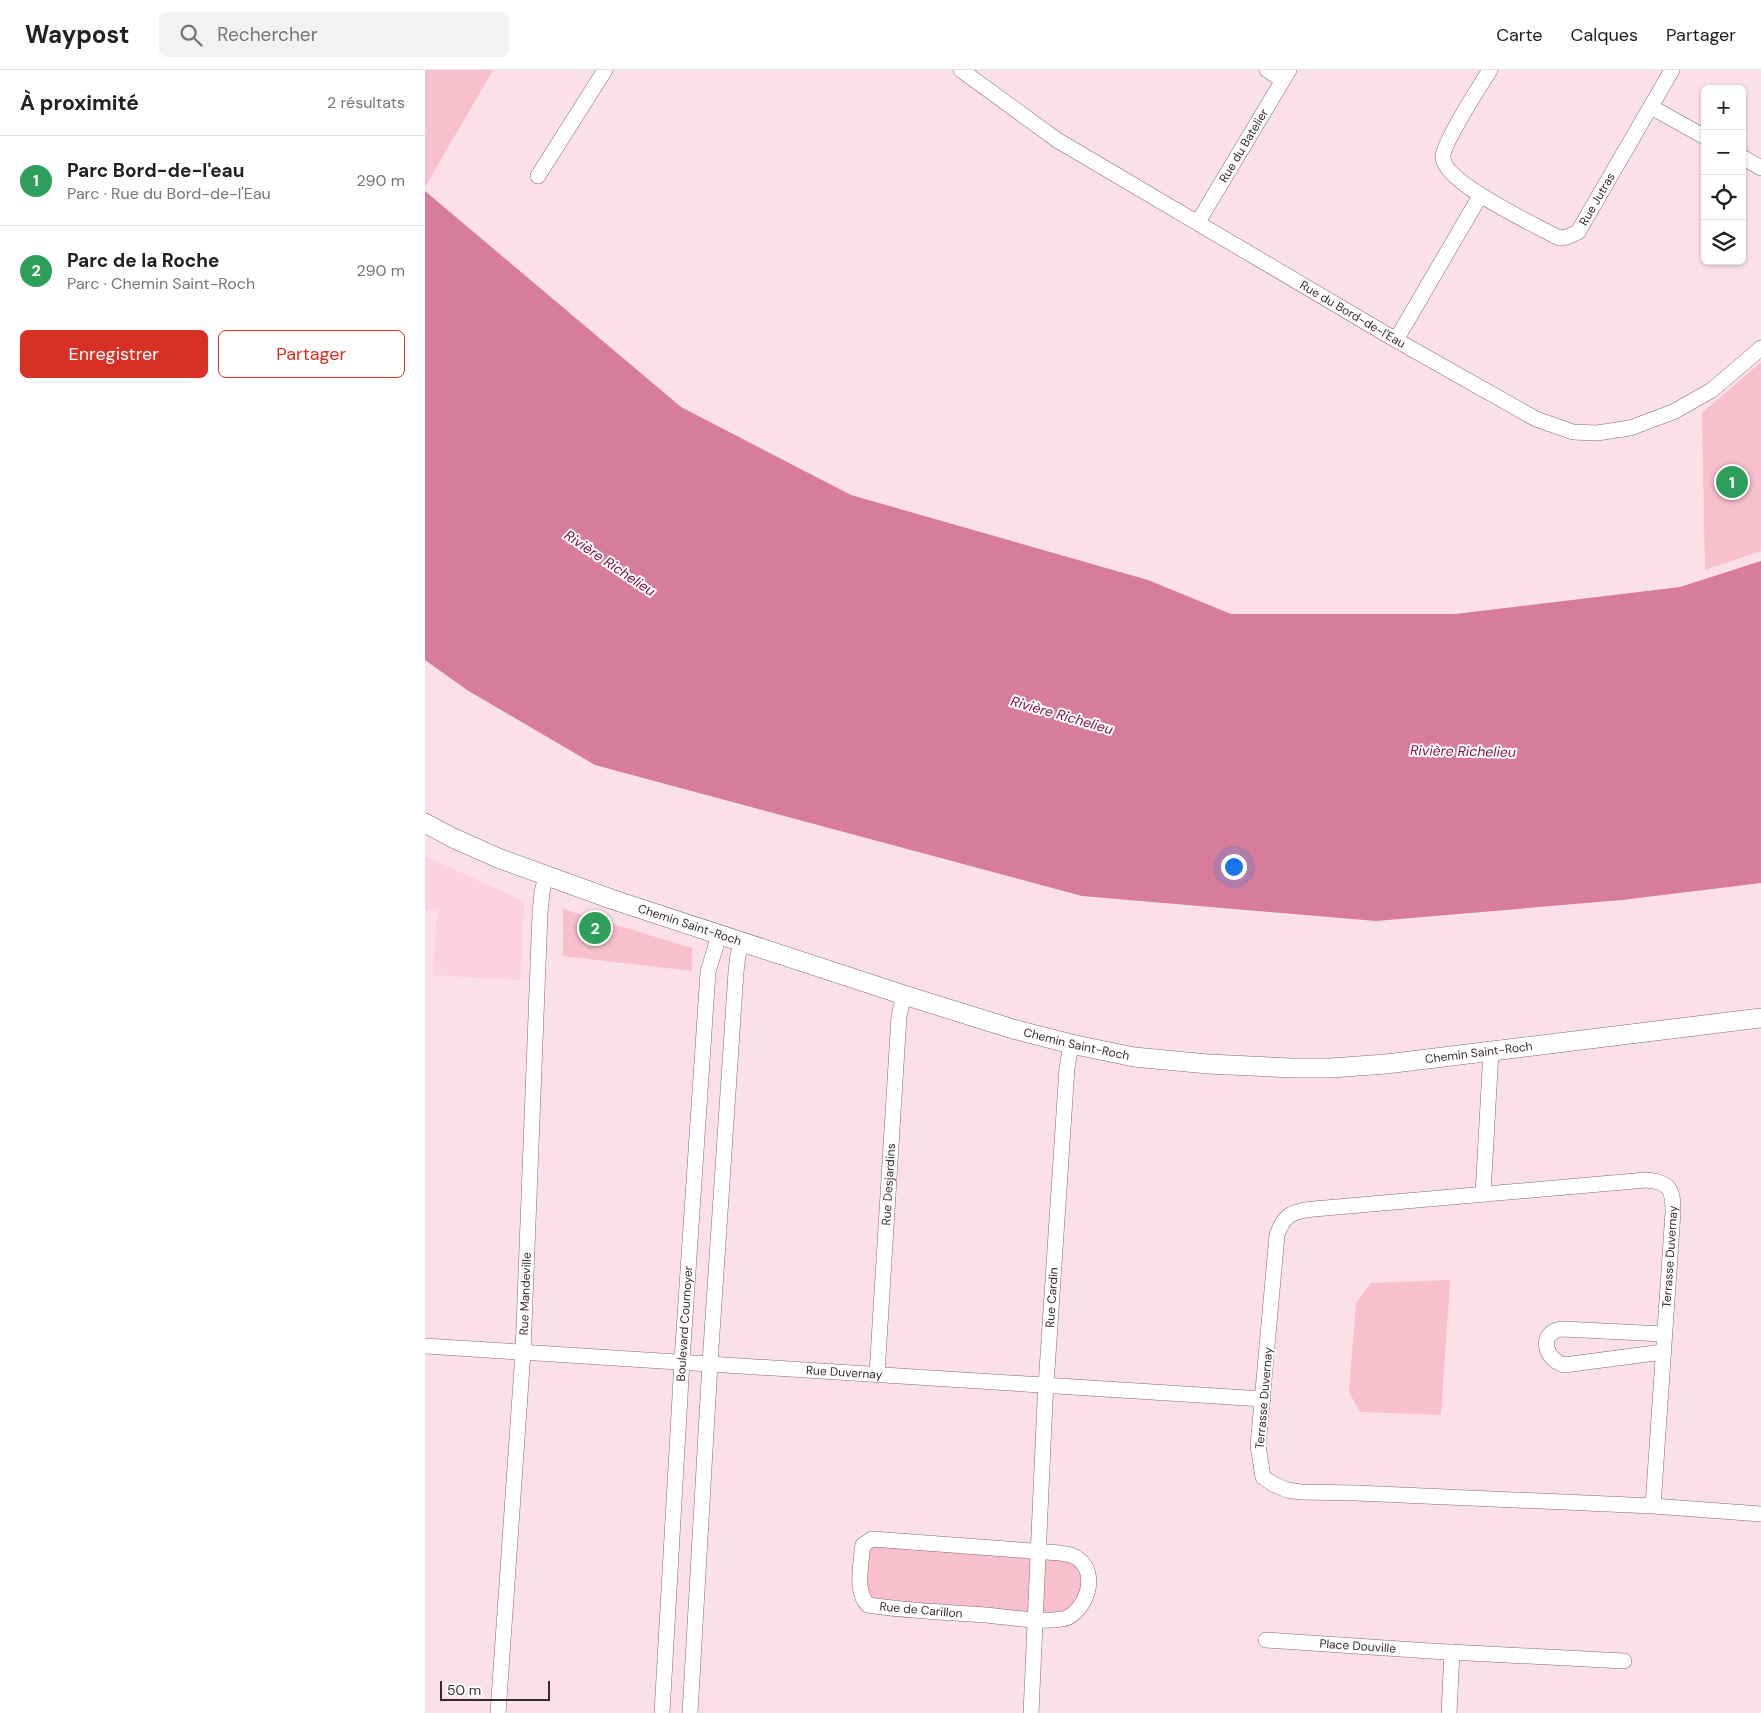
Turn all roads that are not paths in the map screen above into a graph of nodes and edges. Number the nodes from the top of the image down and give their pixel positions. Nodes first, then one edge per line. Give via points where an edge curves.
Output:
1 (605, 70) edge
2 (961, 70) edge
3 (1267, 70) edge
4 (1489, 70) edge
5 (1672, 70) edge
6 (1286, 75) edge
7 (1651, 107) junction
8 (1701, 135) edge
9 (1746, 159) edge
10 (1761, 168) edge
11 (538, 176) dead end
12 (1480, 196) junction
13 (1199, 222) junction
14 (1396, 340) junction
15 (1761, 348) edge
16 (425, 823) edge
17 (546, 876) junction
18 (719, 935) junction
19 (743, 943) junction
20 (904, 995) junction
21 (1761, 1018) edge
22 (1071, 1044) junction
23 (1491, 1051) junction
24 (1483, 1194) junction
25 (1664, 1334) junction
26 (425, 1346) edge
27 (523, 1352) junction
28 (1663, 1352) junction
29 (681, 1361) junction
30 (710, 1363) junction
31 (877, 1374) junction
32 (1046, 1385) junction
33 (1263, 1399) junction
34 (1653, 1506) junction
35 (1761, 1514) edge
36 (1038, 1551) junction
37 (1035, 1619) junction
38 (1266, 1640) dead end
39 (1452, 1652) junction
40 (1625, 1661) dead end
41 (498, 1713) edge
42 (662, 1713) edge
43 (690, 1713) edge
44 (1031, 1713) edge
45 (1449, 1713) edge

1 - 11 street
2 - 13 street, Rue du Bord-de-l'Eau via 1057,140
3 - 6 street
4 - 12 street, Rue Jutras via 1442,156 1445,167
5 - 7 street, Rue Jutras
6 - 13 street, Rue du Batelier
7 - 8 street
7 - 12 street, Rue Jutras via 1578,232 1559,238
9 - 10 street
12 - 14 street
13 - 14 street, Rue du Bord-de-l'Eau
14 - 15 street, Rue du Bord-de-l'Eau via 1536,419 1573,432 1597,433 1630,428 1673,412 1712,390
16 - 17 main road, Chemin Saint-Roch via 473,848
17 - 18 main road, Chemin Saint-Roch
17 - 27 street, Rue Mandeville via 540,913
18 - 19 main road, Chemin Saint-Roch
18 - 29 street, Boulevard Cournoyer via 709,972
19 - 20 main road, Chemin Saint-Roch
19 - 30 street via 735,972
20 - 22 main road, Chemin Saint-Roch
20 - 31 street, Rue Desjardins via 899,1016
21 - 23 main road, Chemin Saint-Roch
22 - 23 main road, Chemin Saint-Roch via 1166,1061 1291,1068 1387,1064
22 - 32 street, Rue Cardin
23 - 24 street
24 - 25 street, Terrasse Duvernay via 1646,1180 1659,1181 1668,1187 1673,1198 1673,1212
24 - 33 street, Terrasse Duvernay via 1309,1209 1287,1216 1277,1235
25 - 28 street, Terrasse Duvernay
25 - 28 street via 1562,1329 1554,1330 1547,1341 1551,1358 1565,1365
26 - 27 street, Rue Duvernay
27 - 29 street, Rue Duvernay
27 - 41 street, Rue Mandeville
28 - 34 street, Terrasse Duvernay
29 - 30 street, Rue Duvernay
29 - 42 street, Boulevard Cournoyer
30 - 31 street, Rue Duvernay
30 - 43 street
31 - 32 street, Rue Duvernay
32 - 33 street, Rue Duvernay
32 - 36 street, Rue Cardin
33 - 34 street, Terrasse Duvernay via 1258,1446 1263,1477 1287,1490
34 - 35 street, Terrasse Duvernay
36 - 37 street, Rue Cardin
36 - 37 street via 1072,1555 1084,1566 1089,1587 1084,1602 1069,1617
36 - 37 street, Rue de Carillon via 872,1539 863,1545 860,1588 867,1605
37 - 44 street, Rue Cardin
38 - 39 street, Place Douville
39 - 40 street, Place Douville
39 - 45 street

